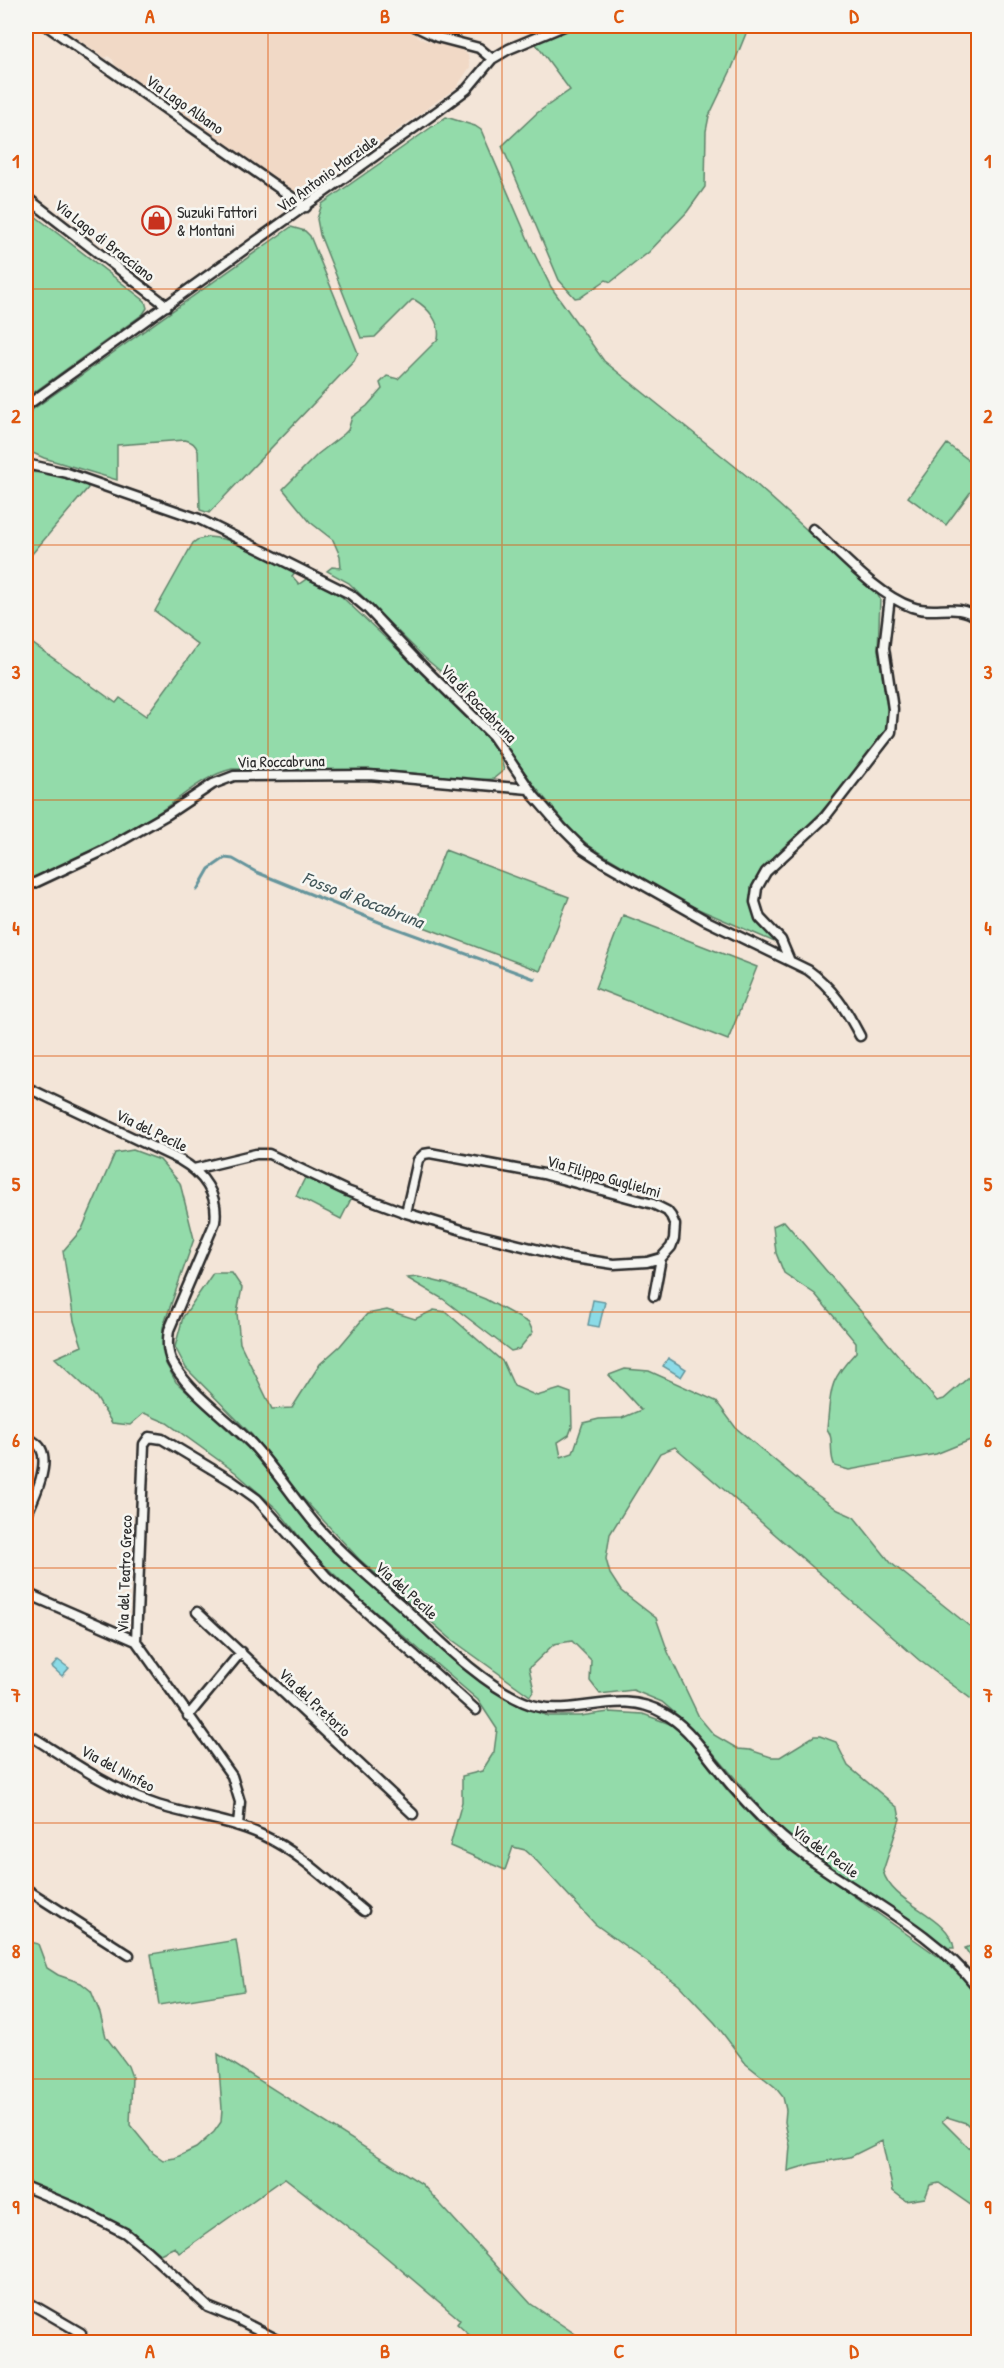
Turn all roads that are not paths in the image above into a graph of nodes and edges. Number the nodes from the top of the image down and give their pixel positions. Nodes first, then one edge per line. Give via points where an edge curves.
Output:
1 (47, 26) edge
2 (414, 26) edge
3 (564, 26) edge
4 (492, 59) junction
5 (26, 197) edge
6 (306, 207) junction
7 (167, 306) junction
8 (26, 406) edge
9 (26, 464) edge
10 (813, 529) dead end
11 (890, 597) junction
12 (978, 618) edge
13 (529, 789) junction
14 (26, 887) edge
15 (789, 959) junction
16 (860, 1036) dead end
17 (26, 1087) edge
18 (194, 1169) junction
19 (406, 1213) junction
20 (661, 1258) junction
21 (654, 1296) dead end
22 (26, 1437) edge
23 (26, 1516) edge
24 (26, 1593) edge
25 (196, 1612) dead end
26 (136, 1641) junction
27 (241, 1652) junction
28 (476, 1710) dead end
29 (188, 1716) junction
30 (26, 1733) edge
31 (413, 1814) dead end
32 (238, 1826) junction
33 (26, 1889) edge
34 (364, 1911) dead end
35 (129, 1955) dead end
36 (978, 1988) edge
37 (26, 2187) edge
38 (26, 2301) edge
39 (81, 2333) dead end
40 (282, 2343) edge

1 - 6 street, Via Lago Albano
2 - 4 street via 436,37 479,48
3 - 4 street
4 - 6 street, Via Antonio Marziale via 466,89 440,110
5 - 7 street, Via Lago di Bracciano
6 - 7 street, Via Antonio Marziale
7 - 8 street, Via Antonio Marziale
9 - 13 street, Via di Roccabruna via 67,473 195,517 350,594 494,736
10 - 11 street
11 - 12 street via 912,608 963,609
11 - 15 street via 884,651 893,710 891,732 825,817 768,870 757,888 758,913 781,940
13 - 14 street, Via Roccabruna via 363,775 230,777 126,838
13 - 15 street, Via di Roccabruna via 569,836 603,862 707,921
15 - 16 street, Via di Roccabruna via 830,989
17 - 18 street, Via del Pecile
18 - 19 street via 253,1154 269,1154 347,1191
18 - 36 street, Via del Pecile via 210,1189 216,1216 169,1330 169,1354 187,1383 250,1443 324,1534 458,1657 518,1700 549,1707 634,1702 668,1715 688,1732 777,1833 928,1938
19 - 20 street via 493,1239 585,1260 634,1264
19 - 20 street, Via Filippo Guglielmi via 419,1158 430,1154 455,1157 563,1179 661,1207 672,1216 675,1230 671,1246
20 - 21 street
22 - 23 street via 39,1447 43,1458
24 - 26 street
25 - 27 street, Via del Pretorio
26 - 28 street, Via del Teatro Greco via 144,1444 149,1437 162,1439 257,1499 326,1576
26 - 29 street, Via del Teatro Greco
27 - 29 street
27 - 31 street, Via del Pretorio
29 - 32 street, Via del Teatro Greco via 232,1776 240,1802
30 - 32 street, Via del Ninfeo via 136,1797
32 - 34 street, Via del Ninfeo via 290,1852
33 - 35 street
37 - 40 street via 125,2233 208,2307
38 - 39 street

